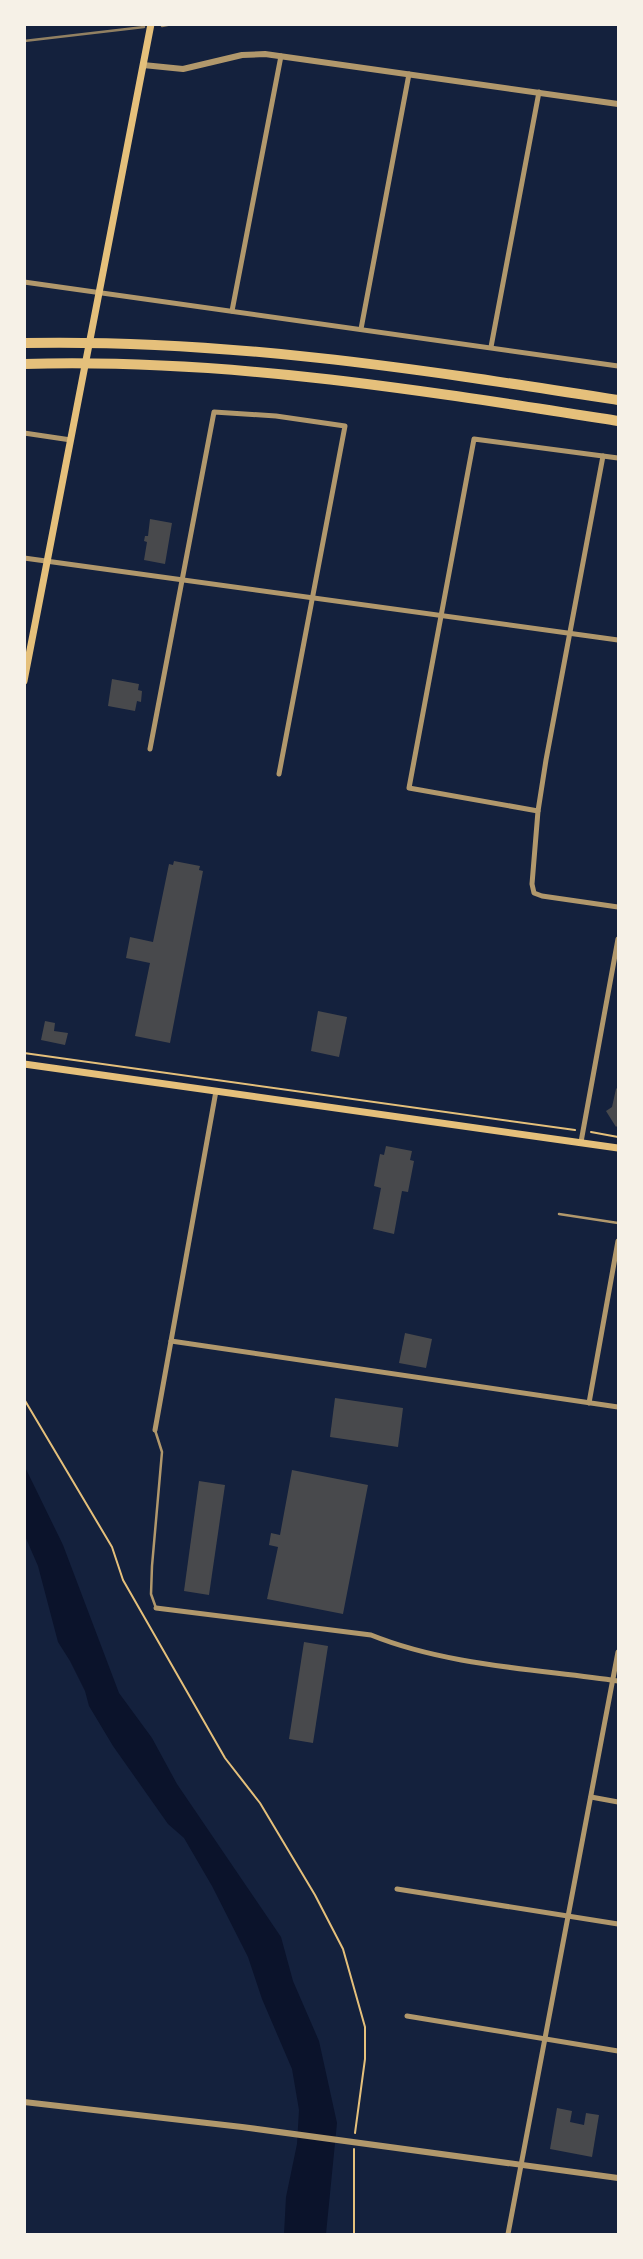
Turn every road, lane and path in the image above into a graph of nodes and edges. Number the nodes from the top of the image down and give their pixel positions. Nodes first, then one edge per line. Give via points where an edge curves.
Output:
1 (151, 24) edge
2 (281, 56) junction
3 (143, 65) junction
4 (409, 74) junction
5 (539, 92) junction
6 (618, 104) edge
7 (24, 282) edge
8 (100, 292) junction
9 (232, 311) junction
10 (362, 329) junction
11 (24, 343) edge
12 (491, 348) junction
13 (24, 364) edge
14 (618, 366) edge
15 (618, 400) edge
16 (618, 421) edge
17 (24, 433) edge
18 (71, 440) junction
19 (603, 456) junction
20 (618, 458) edge
21 (24, 558) edge
22 (48, 561) junction
23 (181, 579) junction
24 (312, 597) junction
25 (440, 615) junction
26 (569, 633) junction
27 (618, 640) edge
28 (24, 681) edge
29 (150, 749) dead end
30 (279, 774) dead end
31 (538, 811) junction
32 (618, 907) edge
33 (618, 939) edge
34 (24, 1053) edge
35 (24, 1064) edge
36 (216, 1091) junction
37 (575, 1130) dead end
38 (590, 1132) dead end
39 (618, 1137) edge
40 (581, 1142) junction
41 (618, 1148) edge
42 (559, 1214) dead end
43 (618, 1223) edge
44 (618, 1241) edge
45 (171, 1341) junction
46 (24, 1399) edge
47 (589, 1403) junction
48 (618, 1407) edge
49 (155, 1430) joint
50 (156, 1608) joint
51 (618, 1652) edge
52 (616, 1681) edge
53 (591, 1797) junction
54 (618, 1802) edge
55 (397, 1889) dead end
56 (569, 1916) junction
57 (618, 1924) edge
58 (407, 2016) dead end
59 (546, 2039) junction
60 (618, 2051) edge
61 (24, 2102) edge
62 (523, 2163) junction
63 (618, 2178) edge
64 (354, 2235) edge
65 (508, 2235) edge

1 - 3 main road
2 - 3 street via 251,54 183,69
2 - 4 street
2 - 9 street
3 - 8 main road
4 - 5 street
4 - 10 street
5 - 6 street
5 - 12 street
7 - 8 street
8 - 9 street
8 - 18 main road
9 - 10 street
10 - 12 street
11 - 15 highway via 222,347 305,354
12 - 14 street
13 - 16 highway via 223,368 336,379
17 - 18 street
18 - 22 main road
19 - 20 street
19 - 25 street via 474,439
19 - 26 street
21 - 22 street
22 - 23 street
22 - 28 main road
23 - 24 street
23 - 24 street via 214,412 276,416 345,426
23 - 29 street
24 - 25 street
24 - 30 street
25 - 26 street
25 - 31 street via 409,788
26 - 27 street
26 - 31 street
31 - 32 street via 534,893
33 - 40 street
34 - 37 path
35 - 36 main road
36 - 40 main road
36 - 45 street
38 - 39 path
40 - 41 main road
42 - 43 lane
44 - 47 street
45 - 47 street
45 - 49 street
46 - 64 path via 111,1547 127,1589 218,1747 260,1803 343,1949 365,2027 352,2162
47 - 48 street
49 - 50 lane via 163,1452 152,1566 151,1594
50 - 52 street via 371,1635 472,1661
51 - 52 street
52 - 53 street
53 - 54 street
53 - 56 street
55 - 56 street
56 - 57 street
56 - 59 street
58 - 59 street
59 - 60 street
59 - 62 street
61 - 62 street
62 - 63 street
62 - 65 street

